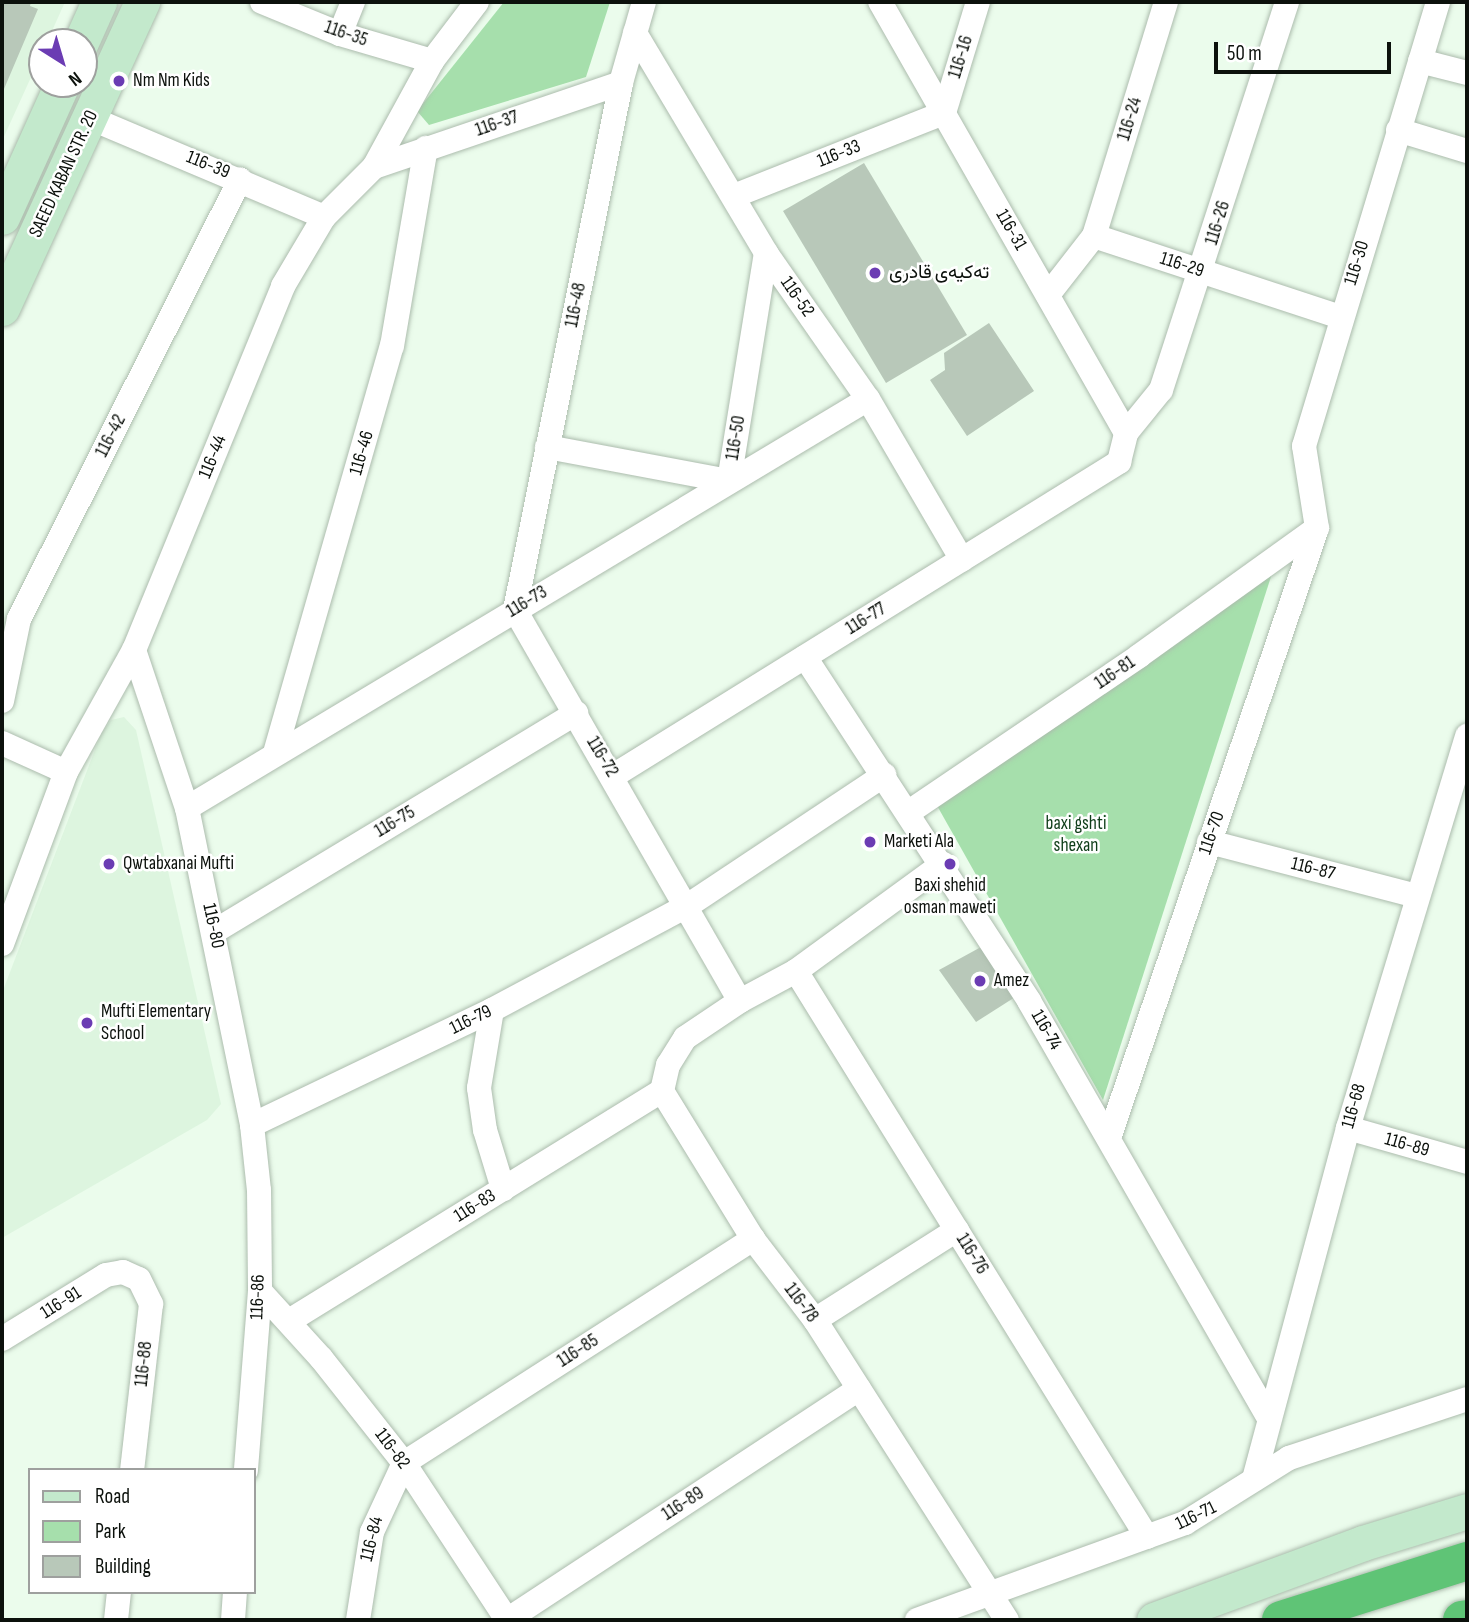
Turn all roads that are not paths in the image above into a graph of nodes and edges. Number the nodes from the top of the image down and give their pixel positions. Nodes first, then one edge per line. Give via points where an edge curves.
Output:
1 (99, 2) edge
2 (142, 2) edge
3 (262, 2) edge
4 (352, 2) edge
5 (477, 2) edge
6 (644, 2) edge
7 (880, 2) edge
8 (978, 2) edge
9 (1166, 2) edge
10 (1285, 2) edge
11 (1438, 2) edge
12 (87, 28) edge
13 (635, 33) junction
14 (340, 34) junction
15 (432, 61) junction
16 (1420, 61) junction
17 (1467, 74) edge
18 (621, 82) junction
19 (56, 98) edge
20 (944, 113) junction
21 (90, 118) junction
22 (1398, 130) junction
23 (426, 148) junction
24 (1467, 151) edge
25 (374, 167) junction
26 (240, 178) junction
27 (734, 196) junction
28 (2, 217) edge
29 (324, 217) junction
30 (1094, 236) junction
31 (766, 253) junction
32 (1203, 272) junction
33 (1048, 295) junction
34 (2, 308) edge
35 (1340, 317) junction
36 (868, 399) junction
37 (1126, 433) junction
38 (547, 447) junction
39 (729, 481) junction
40 (1317, 528) junction
41 (962, 560) junction
42 (514, 610) junction
43 (10, 614) edge
44 (134, 650) junction
45 (805, 657) junction
46 (2, 701) edge
47 (576, 713) junction
48 (1467, 736) edge
49 (2, 743) edge
50 (275, 753) junction
51 (66, 772) junction
52 (884, 775) junction
53 (613, 776) junction
54 (187, 808) junction
55 (909, 812) junction
56 (1209, 842) junction
57 (943, 864) junction
58 (1417, 896) junction
59 (687, 906) junction
60 (215, 931) junction
61 (2, 944) edge
62 (796, 971) junction
63 (740, 1001) junction
64 (492, 1010) junction
65 (662, 1091) junction
66 (252, 1125) junction
67 (1348, 1128) junction
68 (1109, 1138) junction
69 (1467, 1163) edge
70 (503, 1189) junction
71 (957, 1230) junction
72 (753, 1239) junction
73 (123, 1272) joint
74 (260, 1291) junction
75 (815, 1320) junction
76 (289, 1321) junction
77 (2, 1339) edge
78 (859, 1389) junction
79 (1466, 1396) edge
80 (1268, 1416) junction
81 (404, 1463) junction
82 (132, 1468) edge
83 (246, 1468) edge
84 (1254, 1479) junction
85 (1467, 1511) edge
86 (1147, 1537) junction
87 (1467, 1561) edge
88 (992, 1593) junction
89 (119, 1594) edge
90 (236, 1594) edge
91 (1467, 1619) edge
92 (116, 1620) edge
93 (233, 1620) edge
94 (358, 1620) edge
95 (507, 1620) edge
96 (917, 1620) edge
97 (1007, 1620) edge
98 (1154, 1620) edge
99 (1281, 1620) edge
100 (1462, 1620) edge

1 - 12 main road
2 - 21 main road, SAEED KABAN STR. 20
3 - 14 street, 116-35
4 - 14 street
5 - 15 street, 116-44
6 - 13 street, 116-48
7 - 20 street, 116-31
8 - 20 street, 116-16
9 - 30 street, 116-24
10 - 32 street, 116-26
11 - 16 street, 116-30
13 - 18 street, 116-48
13 - 27 street, 116-52
14 - 15 street, 116-35
15 - 25 street, 116-44
16 - 17 street
16 - 22 street, 116-30
18 - 23 street, 116-37
18 - 38 street, 116-48
19 - 28 main road, SAEED KABAN STR. 20
20 - 27 street, 116-33
20 - 33 street, 116-31
21 - 26 street, 116-39
21 - 34 main road, SAEED KABAN STR. 20
22 - 24 street
22 - 35 street, 116-30
23 - 25 street, 116-37
23 - 50 street, 116-46 via 392,346
25 - 29 street, 116-44
26 - 29 street, 116-39
26 - 43 street, 116-42
27 - 31 street, 116-52
29 - 44 street, 116-44 via 283,286
30 - 32 street, 116-29
30 - 33 street
31 - 36 street, 116-52
31 - 39 street, 116-50
32 - 35 street, 116-29
32 - 37 street, 116-26 via 1161,390
33 - 37 street, 116-31
35 - 40 street, 116-30 via 1304,446
36 - 39 street, 116-73
36 - 41 street, 116-52
37 - 41 street, 116-77 via 1119,462
38 - 39 street, 116-50
38 - 42 street, 116-48
39 - 42 street, 116-73
40 - 55 street, 116-81
40 - 56 street, 116-70
41 - 45 street, 116-77
42 - 47 street, 116-72
42 - 50 street, 116-73
43 - 46 street, 116-42
44 - 51 street, 116-44
44 - 54 street, 116-80
45 - 52 street, 116-74
45 - 53 street, 116-77
47 - 53 street, 116-72
47 - 60 street, 116-75
48 - 58 street, 116-68
49 - 51 street
50 - 54 street, 116-73
51 - 61 street, 116-44
52 - 55 street, 116-74
52 - 59 street, 116-79
53 - 59 street, 116-72
54 - 60 street, 116-80
55 - 57 street, 116-74
56 - 58 street, 116-87
56 - 68 street, 116-70
57 - 62 street
57 - 68 street, 116-74
58 - 67 street, 116-68
59 - 63 street
59 - 64 street, 116-79
60 - 66 street, 116-80
62 - 63 street
62 - 71 street, 116-76
63 - 65 street via 685,1038 668,1065
64 - 66 street, 116-79
64 - 70 street via 479,1088 485,1130
65 - 70 street, 116-83
65 - 72 street, 116-78
66 - 74 street, 116-86 via 259,1190
67 - 69 street, 116-89
67 - 80 street, 116-68
68 - 80 street, 116-74
70 - 76 street, 116-83
71 - 75 street
71 - 86 street, 116-76
72 - 75 street, 116-78
72 - 81 street, 116-85
73 - 77 street, 116-91 via 106,1275
73 - 82 street, 116-88 via 139,1279 151,1304
74 - 76 street, 116-82
74 - 83 street, 116-86
75 - 78 street, 116-78
76 - 81 street, 116-82
78 - 88 street, 116-78
78 - 95 street, 116-89
79 - 84 street, 116-71 via 1309,1451
80 - 84 street, 116-68
81 - 94 street, 116-84 via 372,1532
81 - 95 street, 116-82
84 - 86 street, 116-71 via 1203,1515
85 - 98 main road via 1363,1543
86 - 88 street, 116-71
87 - 99 highway
88 - 96 street, 116-71
88 - 97 street, 116-78
89 - 92 street
90 - 93 street
91 - 100 highway

